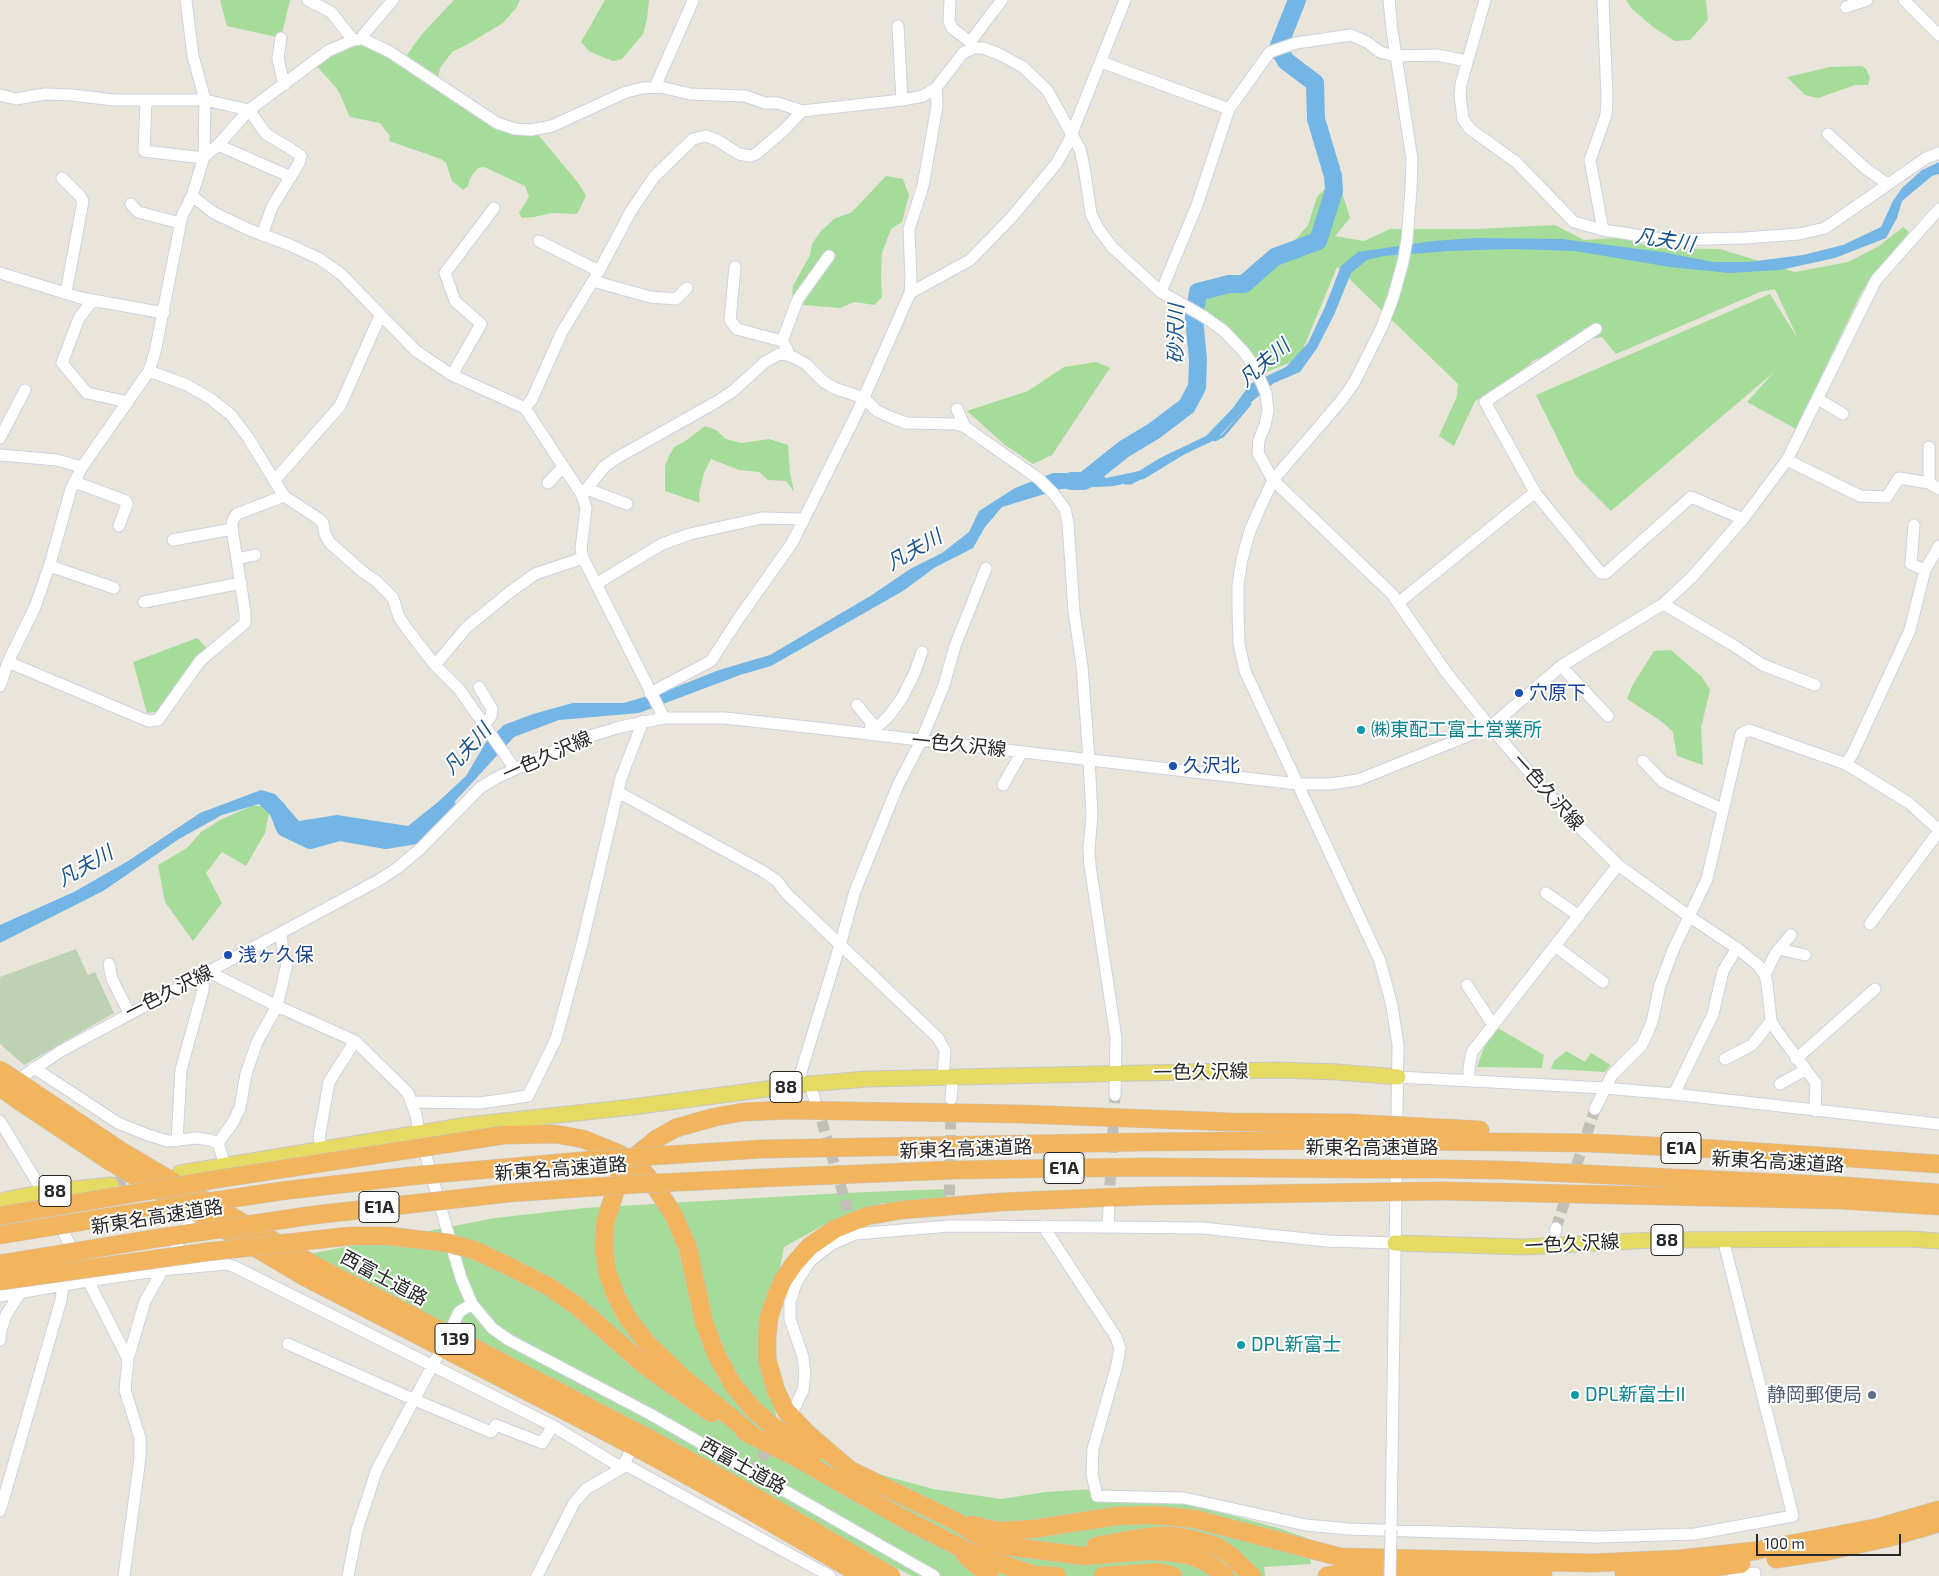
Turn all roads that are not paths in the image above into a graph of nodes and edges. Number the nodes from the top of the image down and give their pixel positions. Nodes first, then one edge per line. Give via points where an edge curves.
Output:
1 (186, 0) edge
2 (308, 0) edge
3 (394, 0) edge
4 (693, 0) edge
5 (950, 0) edge
6 (1002, 0) edge
7 (1125, 0) edge
8 (1389, 0) edge
9 (1485, 0) edge
10 (1603, 0) edge
11 (1867, 0) edge
12 (1904, 0) edge
13 (1849, 4) edge
14 (898, 26) dead end
15 (1939, 35) edge
16 (281, 38) dead end
17 (358, 40) junction
18 (972, 45) junction
19 (1395, 56) junction
20 (1467, 61) junction
21 (1101, 62) junction
22 (284, 85) junction
23 (655, 88) junction
24 (936, 88) junction
25 (0, 94) edge
26 (146, 100) junction
27 (205, 100) junction
28 (902, 100) junction
29 (1229, 109) junction
30 (249, 110) junction
31 (802, 111) junction
32 (1828, 134) dead end
33 (1072, 135) junction
34 (218, 145) junction
35 (1939, 153) edge
36 (203, 158) junction
37 (291, 176) junction
38 (62, 178) dead end
39 (1888, 184) junction
40 (192, 196) junction
41 (131, 204) dead end
42 (494, 208) dead end
43 (1939, 209) edge
44 (180, 224) junction
45 (1603, 230) junction
46 (262, 235) junction
47 (539, 241) dead end
48 (829, 256) dead end
49 (735, 267) dead end
50 (599, 271) junction
51 (0, 272) edge
52 (593, 281) junction
53 (687, 288) dead end
54 (1161, 292) junction
55 (66, 293) junction
56 (910, 293) junction
57 (93, 300) junction
58 (164, 313) junction
59 (380, 316) junction
60 (1596, 329) dead end
61 (782, 341) junction
62 (788, 355) junction
63 (148, 370) junction
64 (452, 375) junction
65 (25, 390) dead end
66 (864, 398) junction
67 (1818, 399) junction
68 (128, 402) junction
69 (525, 408) junction
70 (957, 409) dead end
71 (1843, 414) dead end
72 (965, 426) junction
73 (0, 438) edge
74 (1929, 447) dead end
75 (0, 455) edge
76 (1787, 460) junction
77 (82, 467) junction
78 (563, 468) junction
79 (1273, 480) junction
80 (274, 481) junction
81 (75, 482) junction
82 (548, 483) dead end
83 (1934, 486) edge
84 (585, 492) junction
85 (1536, 494) junction
86 (284, 496) junction
87 (626, 504) dead end
88 (803, 519) junction
89 (1742, 519) junction
90 (1914, 524) dead end
91 (119, 526) dead end
92 (232, 529) junction
93 (172, 540) dead end
94 (1939, 546) edge
95 (255, 555) dead end
96 (583, 558) junction
97 (237, 559) junction
98 (50, 566) junction
99 (986, 568) dead end
100 (1925, 570) junction
101 (240, 583) junction
102 (596, 584) junction
103 (114, 588) dead end
104 (144, 602) dead end
105 (1398, 603) junction
106 (1663, 604) junction
107 (922, 652) dead end
108 (8, 662) junction
109 (435, 665) junction
110 (1561, 666) junction
111 (1816, 685) dead end
112 (0, 686) edge
113 (479, 687) dead end
114 (650, 692) junction
115 (857, 705) dead end
116 (661, 713) junction
117 (1608, 716) dead end
118 (643, 722) junction
119 (1490, 727) junction
120 (486, 728) junction
121 (870, 730) junction
122 (920, 741) junction
123 (1022, 752) junction
124 (1089, 759) junction
125 (1643, 761) dead end
126 (1846, 764) junction
127 (515, 769) junction
128 (1296, 784) junction
129 (1003, 786) dead end
130 (618, 792) junction
131 (1722, 809) junction
132 (1939, 831) edge
133 (1618, 865) junction
134 (1546, 893) dead end
135 (1578, 916) junction
136 (1690, 917) junction
137 (1870, 924) dead end
138 (281, 933) junction
139 (1791, 935) dead end
140 (840, 945) junction
141 (1555, 946) junction
142 (1737, 948) junction
143 (1779, 949) junction
144 (1805, 955) dead end
145 (109, 964) dead end
146 (206, 973) junction
147 (1765, 974) junction
148 (1603, 982) dead end
149 (1467, 985) dead end
150 (1875, 989) dead end
151 (277, 1006) junction
152 (129, 1013) junction
153 (1771, 1021) junction
154 (1493, 1025) junction
155 (355, 1041) junction
156 (1725, 1059) dead end
157 (1796, 1059) junction
158 (34, 1068) junction
159 (0, 1070) edge
160 (1805, 1070) junction
161 (1116, 1074) junction
162 (948, 1076) junction
163 (1398, 1077) junction
164 (1469, 1081) junction
165 (804, 1084) junction
166 (1780, 1084) dead end
167 (0, 1087) edge
168 (1604, 1088) junction
169 (0, 1092) edge
170 (23, 1094) junction
171 (1674, 1094) junction
172 (1115, 1095) tunnel mouth
173 (951, 1099) tunnel mouth
174 (816, 1101) tunnel mouth
175 (412, 1102) junction
176 (1595, 1109) tunnel mouth
177 (1815, 1111) junction
178 (0, 1120) edge
179 (1939, 1124) edge
180 (419, 1132) junction
181 (1349, 1132) junction
182 (177, 1141) junction
183 (218, 1144) junction
184 (322, 1148) junction
185 (620, 1154) dead end
186 (1939, 1164) edge
187 (223, 1165) junction
188 (640, 1168) dead end
189 (180, 1173) dead end
190 (111, 1185) tunnel mouth
191 (43, 1192) junction
192 (1939, 1192) edge
193 (206, 1194) dead end
194 (0, 1201) edge
195 (1939, 1206) edge
196 (1108, 1209) tunnel mouth
197 (949, 1213) tunnel mouth
198 (0, 1216) edge
199 (192, 1219) dead end
200 (950, 1226) junction
201 (1043, 1226) junction
202 (1108, 1226) junction
203 (1556, 1228) tunnel mouth
204 (0, 1235) edge
205 (1723, 1239) junction
206 (1939, 1241) edge
207 (1395, 1243) junction
208 (1552, 1245) junction
209 (0, 1264) edge
210 (162, 1270) junction
211 (0, 1281) edge
212 (87, 1281) junction
213 (62, 1286) junction
214 (20, 1293) junction
215 (0, 1296) edge
216 (472, 1304) junction
217 (453, 1325) dead end
218 (0, 1340) edge
219 (288, 1344) dead end
220 (128, 1359) junction
221 (435, 1362) junction
222 (414, 1400) junction
223 (794, 1409) tunnel mouth
224 (553, 1426) junction
225 (754, 1436) junction
226 (625, 1462) junction
227 (850, 1470) junction
228 (1, 1506) edge
229 (1939, 1510) edge
230 (957, 1522) junction
231 (1939, 1523) edge
232 (1391, 1530) junction
233 (1006, 1546) junction
234 (992, 1569) edge
235 (1755, 1573) dead end
236 (124, 1576) edge
237 (348, 1576) edge
238 (536, 1576) edge
239 (830, 1576) edge
240 (863, 1576) edge
241 (890, 1576) edge
242 (934, 1576) edge
243 (1057, 1576) edge
244 (1103, 1576) edge
245 (1172, 1576) edge
246 (1211, 1576) edge
247 (1225, 1576) edge
248 (1252, 1576) edge
249 (1327, 1576) edge
250 (1390, 1576) edge
251 (1734, 1576) edge

1 - 27 street via 193,56
2 - 17 street via 331,12
3 - 17 street
4 - 23 street
5 - 18 street via 952,28
6 - 18 street
7 - 21 street
8 - 19 street
9 - 20 street
10 - 45 street via 1606,116 1590,160
11 - 13 street
12 - 15 street
14 - 28 street
16 - 22 street via 278,58
17 - 22 street via 328,51
17 - 23 street via 390,52 497,123 515,129 552,126 626,92
18 - 24 street
18 - 33 street via 999,54 1036,78 1047,90
19 - 20 street via 1437,55
19 - 29 street via 1380,52 1351,35 1286,45 1270,52
19 - 79 street via 1412,159 1412,189 1407,240 1393,298 1355,381
20 - 45 street via 1460,95 1463,119 1470,129 1516,162 1574,222
21 - 29 street
21 - 33 street
22 - 30 street
23 - 31 street via 690,94 745,96
24 - 28 street via 923,96
24 - 56 street via 937,106 923,186 909,229
25 - 26 street via 16,99 45,94
26 - 27 street
26 - 36 street via 144,152
27 - 30 street
27 - 36 street
28 - 31 street
29 - 54 street via 1197,205
30 - 34 street
30 - 37 street via 266,134 300,156 300,163
31 - 50 street via 784,130 750,156 739,154 706,136 694,139 654,177 631,211
32 - 39 street via 1866,169
33 - 54 street via 1082,158 1091,214 1098,228 1112,247
33 - 56 street via 1056,164 988,244 970,260
34 - 36 street
34 - 37 street
35 - 39 street
36 - 40 street
37 - 46 street via 272,207
38 - 55 street via 84,202
39 - 45 street via 1825,228 1799,234 1669,240
40 - 44 street
40 - 46 street via 214,213
41 - 44 street via 138,212
42 - 64 street via 445,273 455,301 481,324
43 - 67 street via 1876,280
44 - 58 street
46 - 59 street via 320,259 341,274
47 - 50 street
48 - 61 street via 798,299
49 - 61 street via 730,320 737,329
50 - 52 street
51 - 55 street
52 - 53 street via 650,297 676,299
52 - 69 street via 562,332
54 - 79 street via 1224,331 1244,352 1260,378 1268,411 1258,453
55 - 57 street
56 - 66 street
57 - 58 street
57 - 68 street via 79,318 62,363 87,393
58 - 63 street
59 - 64 street via 416,351
59 - 80 street via 340,406
60 - 85 street via 1485,402
61 - 62 street
62 - 66 street via 806,364 834,388
62 - 84 street via 779,354 765,362 726,396 615,459 604,467
63 - 68 street
63 - 80 street via 187,385 212,399 231,415 248,436
64 - 69 street
65 - 73 street
66 - 72 street via 877,411 906,423
66 - 88 street
67 - 71 street
67 - 76 street
68 - 77 street
69 - 78 street
70 - 72 street
72 - 124 street via 1039,479 1065,510
74 - 83 street
75 - 77 street via 57,460
76 - 83 street via 1860,496 1887,497 1899,478
76 - 89 street
77 - 81 street
78 - 82 street
78 - 84 street
79 - 105 street
79 - 128 street via 1250,530 1242,560 1238,584 1239,644 1245,671
80 - 86 street
81 - 91 street via 126,501
81 - 98 street
84 - 87 street
84 - 96 street
85 - 89 street via 1601,573 1606,573 1691,497
85 - 105 street
86 - 92 street via 237,514
86 - 109 street via 319,519 330,543 393,598 407,629
88 - 102 street via 762,518 690,534 662,544
88 - 114 street via 792,543 711,661
89 - 106 street via 1691,578
90 - 100 street via 1911,564
92 - 93 street
92 - 97 street
94 - 100 street
95 - 97 street
96 - 102 street
96 - 109 street via 535,574 510,592 467,627
97 - 101 street
98 - 103 street
98 - 108 street
99 - 122 street
100 - 126 street via 1910,630
101 - 104 street
101 - 108 street via 245,623 200,660 158,720 148,721
102 - 114 street
105 - 119 street via 1446,672
106 - 110 street
106 - 111 street via 1762,665
107 - 121 street via 902,698 888,717
108 - 112 street
109 - 120 street via 459,690
110 - 117 street
110 - 119 street
113 - 120 street via 492,709
114 - 116 street
115 - 121 street via 871,722
116 - 118 street, 一色久沢線
116 - 121 street, 一色久沢線
118 - 127 street, 一色久沢線 via 580,739
118 - 130 street
119 - 128 street, 一色久沢線 via 1358,780
119 - 133 street, 一色久沢線 via 1565,813
120 - 127 street
121 - 122 street, 一色久沢線
122 - 123 street, 一色久沢線
122 - 140 street via 898,785 855,891
123 - 124 street, 一色久沢線
123 - 129 street
124 - 128 street, 一色久沢線
124 - 161 street via 1090,865 1116,1038
125 - 131 street via 1663,782
126 - 131 street via 1749,730 1741,734
126 - 132 street via 1909,803
127 - 138 street, 一色久沢線 via 481,787 396,869
128 - 163 street via 1380,962 1392,1006 1398,1045
130 - 140 street via 764,872 777,881
130 - 175 street via 556,1039 528,1096 480,1103
131 - 136 street via 1707,879
132 - 137 street
133 - 135 street
133 - 136 street, 一色久沢線
134 - 135 street
135 - 141 street
136 - 142 street, 一色久沢線
136 - 168 street via 1660,985 1652,1022 1642,1045 1612,1075
138 - 146 street, 一色久沢線
138 - 151 street via 283,954 288,964
139 - 143 street
140 - 162 street via 941,1042
140 - 165 street
141 - 148 street
141 - 154 street
142 - 147 street, 一色久沢線
142 - 171 street via 1723,971 1713,1014
143 - 144 street
143 - 147 street
145 - 152 street via 112,979
146 - 151 street
146 - 152 street, 一色久沢線
146 - 182 street via 181,1070
147 - 153 street
149 - 154 street
150 - 157 street
151 - 155 street
151 - 183 street via 257,1042 246,1074 240,1108
152 - 158 street, 一色久沢線 via 60,1050
153 - 156 street via 1752,1045
153 - 157 street
154 - 164 street via 1472,1052
155 - 175 street via 398,1083
155 - 184 street via 329,1082 319,1138
157 - 160 street
158 - 169 street, 一色久沢線
158 - 182 street via 118,1123 148,1135
159 - 170 highway, 西富士道路 / 139, bridge
160 - 166 street
160 - 177 street via 1816,1084
161 - 162 main road, 一色久沢線 / 88
161 - 163 main road, 一色久沢線 / 88 via 1278,1070
161 - 172 street
162 - 165 main road, 一色久沢線 / 88
162 - 173 street
163 - 164 street
163 - 207 street
164 - 168 street
165 - 174 street
165 - 180 main road, 一色久沢線 / 88
167 - 170 highway, 西富士道路 / 139, bridge
168 - 171 street
168 - 176 street
170 - 240 highway, 西富士道路 / 139 via 111,1162 305,1277 644,1452
170 - 241 highway, 西富士道路 / 139 via 314,1265 650,1439
171 - 177 street
175 - 180 street
177 - 179 street
178 - 191 street
180 - 184 main road, 一色久沢線 / 88
180 - 216 street via 458,1270
181 - 186 highway, 新東名高速道路 / E1A, bridge via 1715,1149
181 - 204 highway, 新東名高速道路 / E1A, bridge via 1133,1142 762,1149 605,1158 272,1193
181 - 225 highway via 1232,1122 789,1110 743,1112 676,1128 638,1154 620,1176 605,1222 607,1271 627,1317 647,1343 680,1375
182 - 183 street via 197,1138
183 - 187 street
184 - 187 main road, 一色久沢線 / 88
185 - 198 highway, bridge via 583,1139 555,1134 504,1135
187 - 189 main road, 一色久沢線 / 88
187 - 193 street
188 - 227 highway via 673,1214 688,1248 704,1322 732,1385 752,1408 803,1449
190 - 191 main road, 88
191 - 194 main road, 88
191 - 212 street
192 - 209 highway, 新東名高速道路 / E1A, bridge via 1530,1171 1146,1167 993,1169 638,1184 509,1193 373,1208
195 - 227 highway, bridge via 1841,1200 1442,1191 1001,1202 867,1216 835,1229 810,1246 783,1280 769,1317 768,1359 776,1391 786,1411
196 - 202 street
197 - 200 street
199 - 210 street
200 - 201 street
200 - 223 street via 854,1231 810,1261 796,1283 790,1302 790,1319 805,1373 803,1390
201 - 202 street
201 - 232 street via 1120,1348 1093,1449 1092,1474 1097,1496 1184,1498 1306,1525
202 - 207 street via 1202,1228 1326,1241
203 - 208 street
205 - 206 main road, 一色久沢線 / 88
205 - 208 main road, 一色久沢線 / 88
205 - 232 street via 1793,1516 1695,1534 1598,1537
207 - 208 main road, 一色久沢線 / 88 via 1525,1248
207 - 232 street
210 - 212 street
210 - 220 street via 145,1300
210 - 221 street via 233,1266
211 - 225 highway, bridge via 197,1253 350,1236 388,1236 448,1243 474,1250 548,1286 702,1408
212 - 213 street
212 - 220 street
213 - 214 street
213 - 228 street via 62,1300
214 - 215 street
214 - 218 street via 6,1316
216 - 217 street via 459,1312
216 - 242 street via 492,1328 509,1340
219 - 222 street
220 - 236 street via 125,1390 140,1438 140,1458
221 - 222 street
221 - 224 street
222 - 224 street via 491,1432 496,1425 542,1443
222 - 237 street via 377,1469 357,1530
224 - 226 street
225 - 234 highway via 977,1556
226 - 238 street via 586,1489 574,1503
226 - 239 street
227 - 230 highway
229 - 230 highway via 1880,1527 1754,1551 1592,1562 1340,1557 1195,1519 1155,1515 1117,1516 998,1531
230 - 233 highway via 985,1540
231 - 249 highway via 1828,1551 1682,1571 1347,1573
232 - 250 street, bridge
233 - 247 highway via 1085,1556 1168,1552 1189,1555 1208,1563
233 - 248 highway via 1057,1549 1175,1536 1216,1546
234 - 243 highway
234 - 246 highway via 1145,1560 1186,1564
235 - 251 street
244 - 245 highway via 1158,1572

